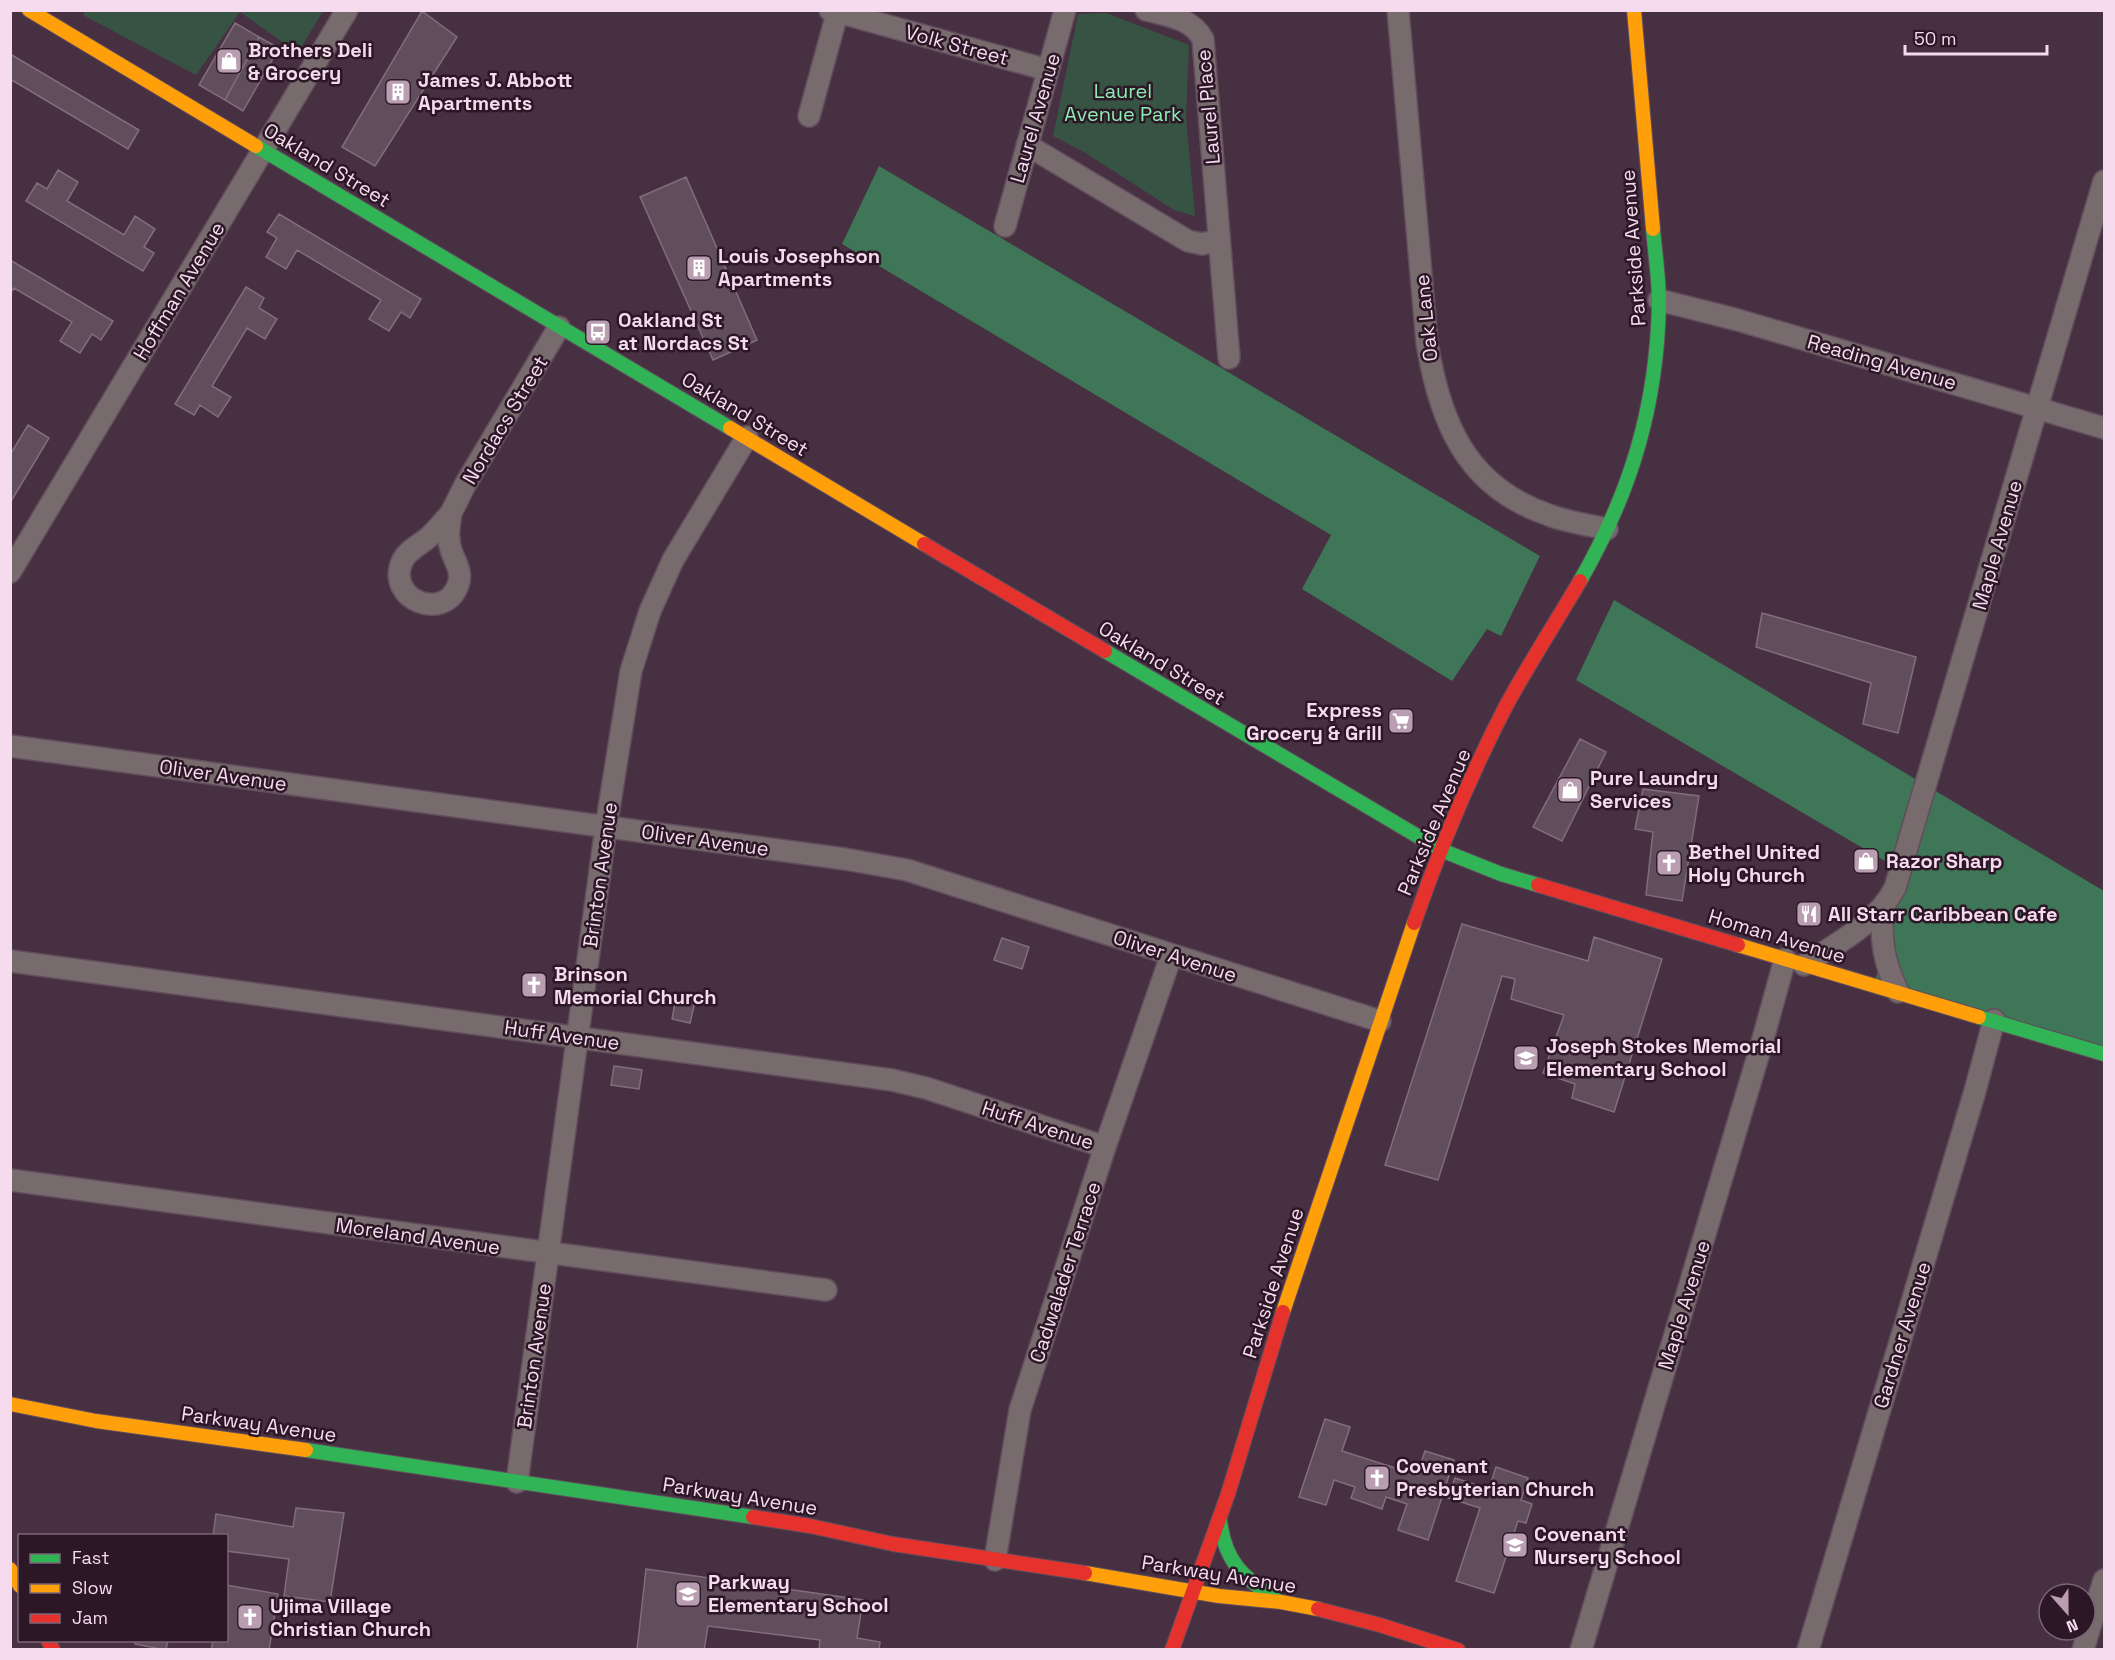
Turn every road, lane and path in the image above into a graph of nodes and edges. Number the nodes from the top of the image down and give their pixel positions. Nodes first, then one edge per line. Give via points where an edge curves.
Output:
1 (29, 10) edge
2 (347, 10) edge
3 (1065, 10) edge
4 (1146, 10) edge
5 (1398, 10) edge
6 (1634, 10) edge
7 (835, 11) edge
8 (1048, 69) junction
9 (809, 116) dead end
10 (1028, 145) junction
11 (264, 150) junction
12 (2104, 181) edge
13 (1005, 226) dead end
14 (1219, 240) junction
15 (1659, 300) junction
16 (559, 327) junction
17 (1229, 358) dead end
18 (2037, 408) junction
19 (2104, 428) edge
20 (747, 437) junction
21 (451, 513) dead end
22 (1607, 529) junction
23 (10, 572) edge
24 (10, 746) edge
25 (606, 827) junction
26 (1441, 850) junction
27 (1883, 908) junction
28 (1171, 956) junction
29 (10, 961) edge
30 (1795, 962) junction
31 (1898, 992) junction
32 (1994, 1020) junction
33 (1380, 1021) junction
34 (577, 1038) junction
35 (2104, 1054) edge
36 (1105, 1147) junction
37 (10, 1180) edge
38 (547, 1253) junction
39 (826, 1290) dead end
40 (10, 1404) edge
41 (517, 1482) junction
42 (1220, 1521) junction
43 (995, 1560) junction
44 (10, 1569) edge
45 (2104, 1580) edge
46 (18, 1583) edge
47 (1191, 1591) junction
48 (1281, 1602) junction
49 (1172, 1650) edge
50 (1458, 1650) edge
51 (1581, 1650) edge
52 (1808, 1650) edge
53 (2083, 1650) edge

1 - 11 main road, Oakland Street
2 - 11 street, Hoffman Avenue
3 - 8 street, Laurel Avenue
4 - 14 street, Laurel Place via 1186,21 1197,28 1203,39
5 - 22 street, Oak Lane via 1427,343 1444,416 1467,458 1508,495 1551,516
6 - 15 main road, Parkside Avenue
7 - 8 street, Volk Street
7 - 9 street
8 - 10 street, Laurel Avenue
10 - 13 street, Laurel Avenue
10 - 14 street via 1188,241 1202,244
11 - 16 main road, Oakland Street
11 - 23 street, Hoffman Avenue
12 - 18 street, Maple Avenue
14 - 17 street, Laurel Place
15 - 18 street, Reading Avenue
15 - 22 main road, Parkside Avenue via 1658,344 1642,435
16 - 20 main road, Oakland Street
16 - 21 street, Nordacs Street
18 - 19 street, Reading Avenue
18 - 27 street, Maple Avenue via 1913,828 1894,888
20 - 25 street, Brinton Avenue via 674,560 650,611 630,671
20 - 26 main road, Oakland Street
22 - 26 main road, Parkside Avenue via 1482,754
24 - 25 street, Oliver Avenue
25 - 28 street, Oliver Avenue via 907,870
25 - 34 street, Brinton Avenue
26 - 30 main road, Homan Avenue via 1501,874
26 - 33 main road, Parkside Avenue
27 - 30 street, Maple Avenue via 1847,936
27 - 31 street, Maple Avenue via 1884,956
28 - 33 street, Oliver Avenue
28 - 36 street, Cadwalader Terrace
29 - 34 street, Huff Avenue
30 - 31 main road, Homan Avenue
30 - 51 street, Maple Avenue via 1761,1046
31 - 32 main road, Homan Avenue
32 - 35 main road, Homan Avenue
32 - 52 street, Gardner Avenue
33 - 42 main road, Parkside Avenue via 1275,1336
34 - 36 street, Huff Avenue via 892,1080
34 - 38 street, Brinton Avenue
36 - 43 street, Cadwalader Terrace via 1020,1410
37 - 38 street, Moreland Avenue
38 - 39 street, Moreland Avenue
38 - 41 street, Brinton Avenue
40 - 41 main road, Parkway Avenue via 96,1421
41 - 43 main road, Parkway Avenue via 810,1526
42 - 47 main road, Parkside Avenue
42 - 48 main road via 1226,1554 1238,1571
43 - 47 main road, Parkway Avenue
44 - 46 main road
45 - 53 street
47 - 48 main road, Parkway Avenue
47 - 49 main road, Parkside Avenue
48 - 50 main road, Parkway Avenue via 1380,1625

